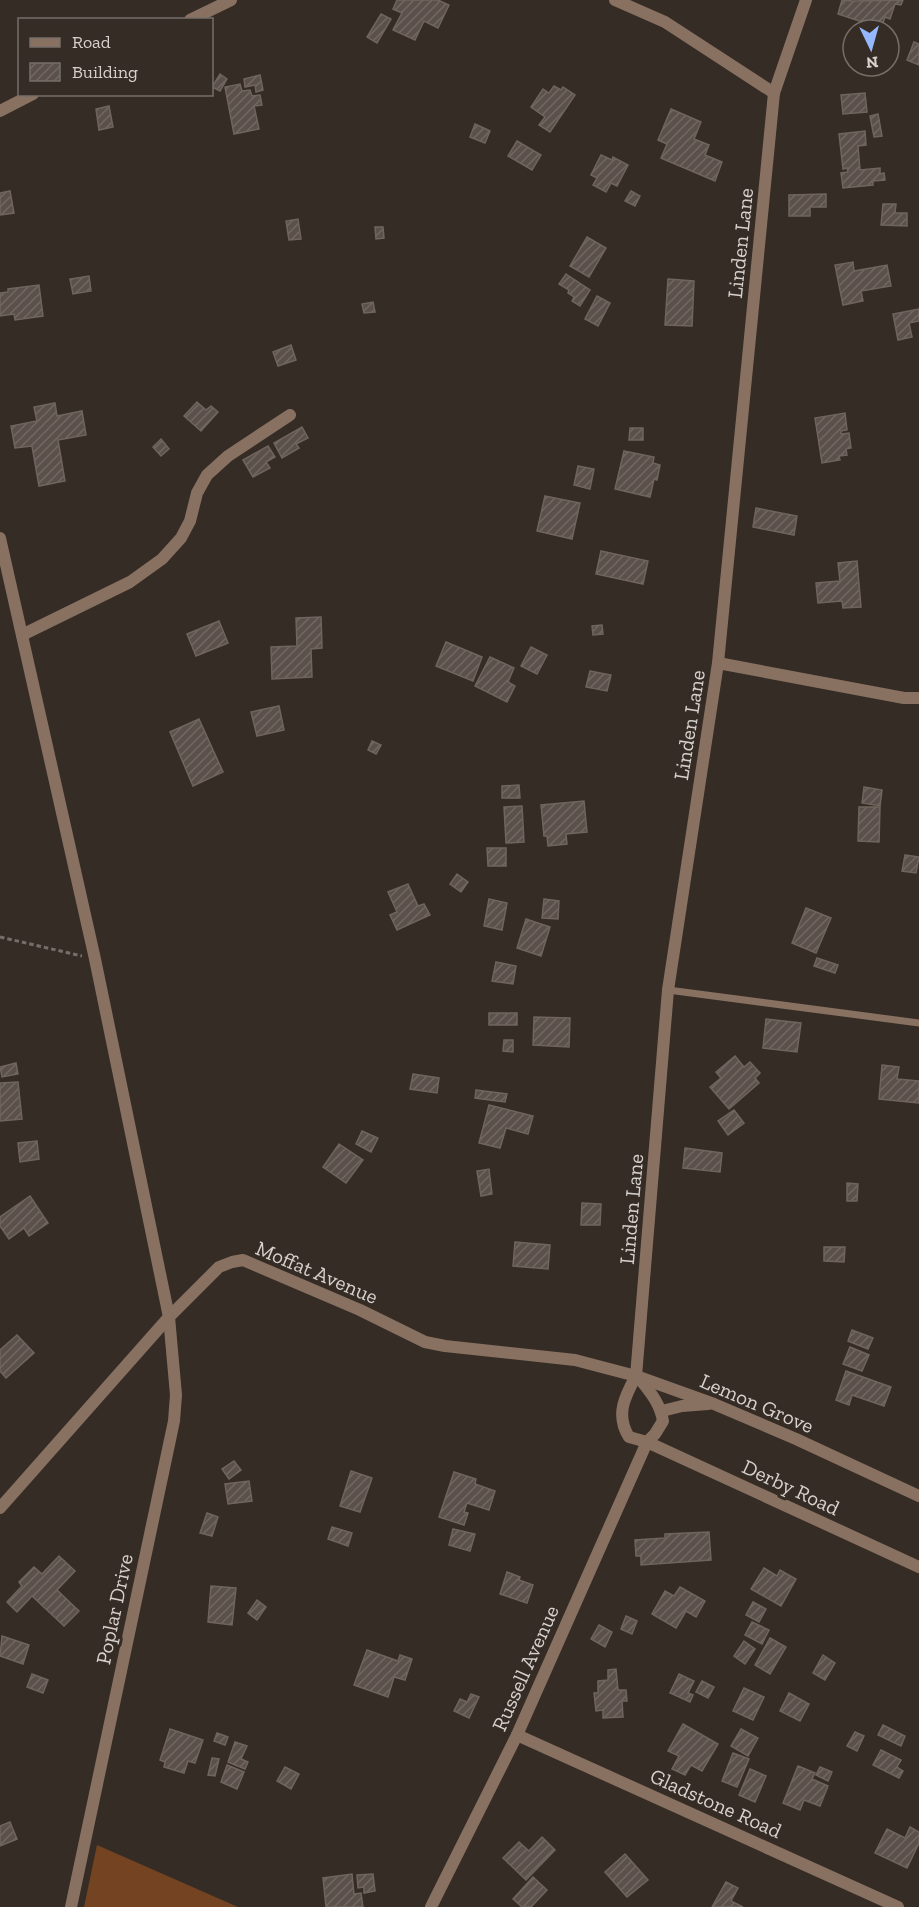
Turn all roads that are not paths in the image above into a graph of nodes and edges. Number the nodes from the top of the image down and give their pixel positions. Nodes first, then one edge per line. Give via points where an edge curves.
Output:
1 (231, 0) edge
2 (615, 0) edge
3 (806, 0) edge
4 (194, 18) edge
5 (774, 93) junction
6 (29, 96) edge
7 (0, 111) edge
8 (290, 415) dead end
9 (0, 538) edge
10 (22, 635) junction
11 (718, 663) junction
12 (919, 698) edge
13 (668, 990) junction
14 (919, 1023) edge
15 (169, 1317) junction
16 (575, 1360) joint
17 (636, 1376) junction
18 (714, 1404) junction
19 (662, 1412) junction
20 (647, 1442) junction
21 (919, 1496) edge
22 (0, 1508) edge
23 (919, 1567) edge
24 (517, 1735) junction
25 (70, 1907) edge
26 (431, 1907) edge
27 (898, 1907) edge

1 - 4 street
2 - 5 street via 665,22
3 - 5 street, Linden Lane
5 - 11 street, Linden Lane
6 - 7 street
8 - 10 street via 228,456 207,475 197,493 190,521 162,559 130,582
9 - 10 street, Poplar Drive
10 - 15 street, Poplar Drive via 95,959
11 - 12 street
11 - 13 street, Linden Lane
13 - 14 lane
13 - 17 street, Linden Lane
15 - 16 street, Moffat Avenue via 219,1267 243,1260 425,1342
15 - 22 street, Moffat Avenue
15 - 25 street, Poplar Drive via 176,1395 174,1421
16 - 17 street, Lemon Grove
17 - 18 street, Lemon Grove
17 - 19 street
17 - 20 street, Linden Lane via 624,1398 622,1421 629,1437
18 - 19 street
18 - 21 street, Lemon Grove
19 - 20 street, Russell Avenue via 661,1426
20 - 23 street, Derby Road
20 - 24 street, Russell Avenue
24 - 26 street, Russell Avenue
24 - 27 street, Gladstone Road

